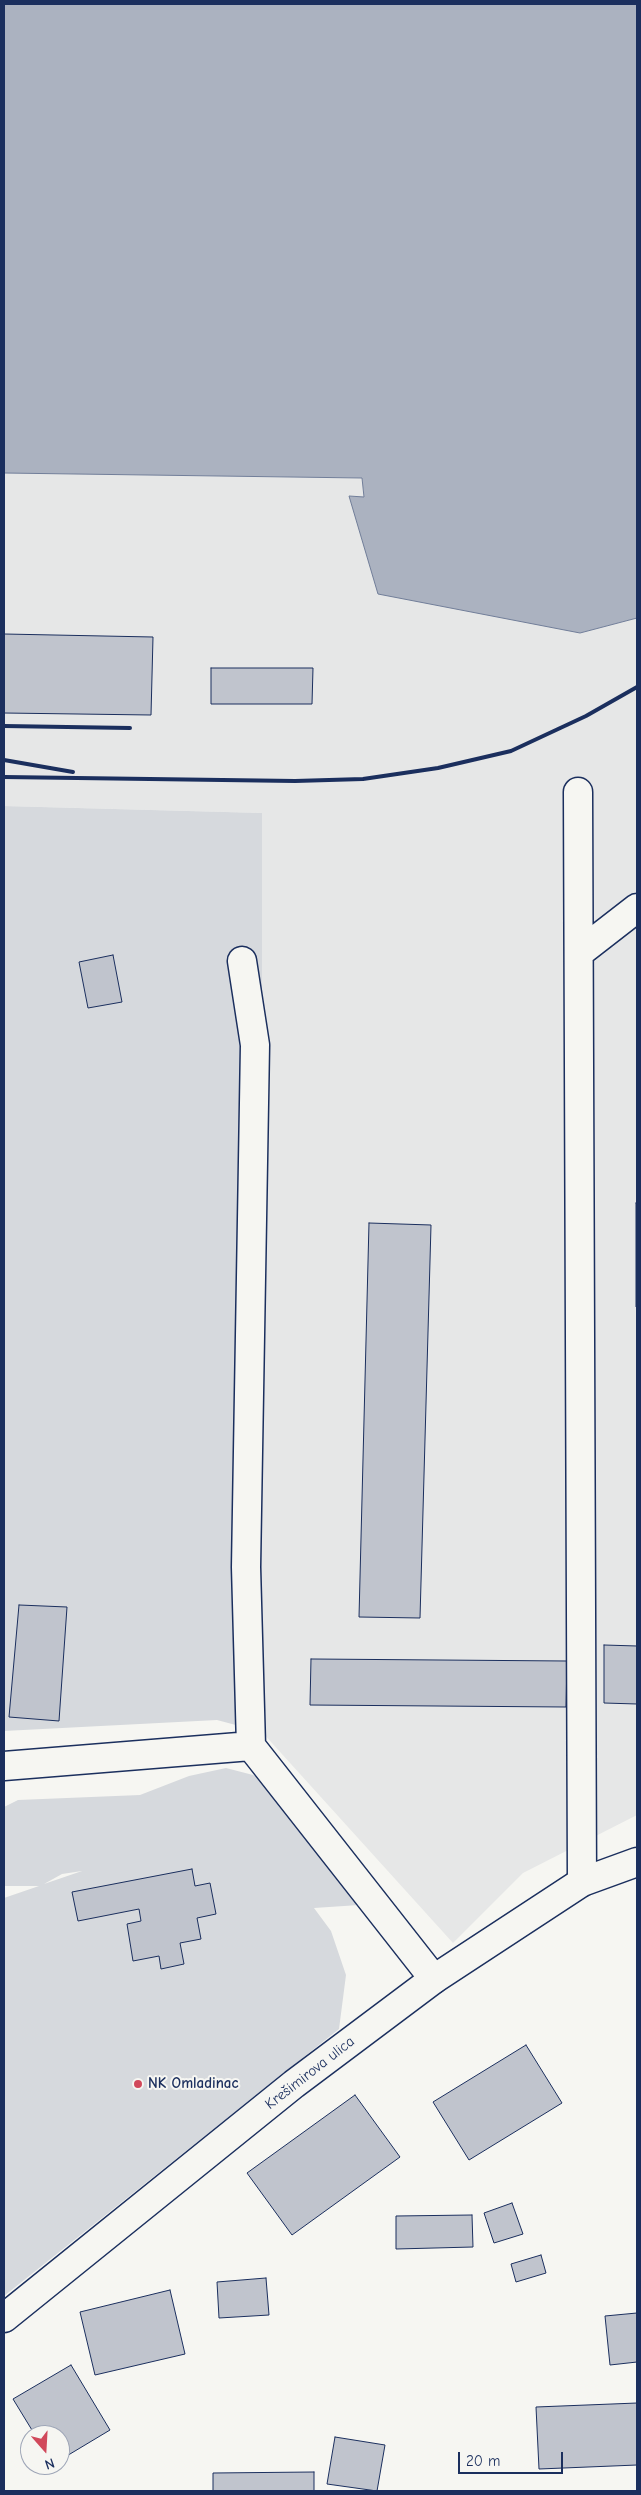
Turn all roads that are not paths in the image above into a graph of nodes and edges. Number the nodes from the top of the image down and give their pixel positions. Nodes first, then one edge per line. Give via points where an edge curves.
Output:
1 (578, 792) dead end
2 (637, 908) edge
3 (579, 953) junction
4 (242, 961) dead end
5 (251, 1746) junction
6 (4, 1766) edge
7 (637, 1862) edge
8 (582, 1882) junction
9 (434, 1979) junction
10 (4, 2318) edge

1 - 3 main road
2 - 3 main road
3 - 8 main road
4 - 5 main road via 255,1045 246,1567
5 - 6 main road
5 - 9 main road
7 - 8 main road, Krešimirova ulica
8 - 9 main road, Krešimirova ulica
9 - 10 main road, Krešimirova ulica via 294,2084

